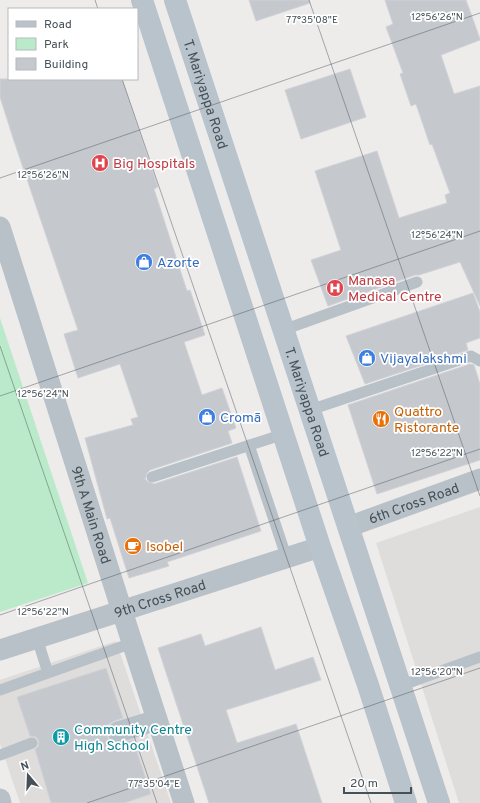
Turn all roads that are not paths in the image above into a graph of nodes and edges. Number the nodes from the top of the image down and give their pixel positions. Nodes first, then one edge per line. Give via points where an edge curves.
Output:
1 (142, 0) edge
2 (175, 0) edge
3 (0, 227) edge
4 (417, 282) dead end
5 (283, 330) junction
6 (480, 361) edge
7 (310, 410) junction
8 (284, 434) junction
9 (249, 445) junction
10 (152, 477) dead end
11 (480, 479) edge
12 (348, 526) junction
13 (320, 547) junction
14 (287, 559) junction
15 (122, 611) junction
16 (37, 638) junction
17 (132, 643) junction
18 (0, 650) edge
19 (480, 657) edge
20 (48, 673) junction
21 (400, 686) junction
22 (0, 690) edge
23 (157, 720) junction
24 (118, 732) dead end
25 (32, 743) dead end
26 (0, 755) edge
27 (0, 799) edge
28 (1, 803) edge
29 (184, 803) edge
30 (406, 803) edge
31 (439, 803) edge

1 - 8 main road
2 - 5 main road, T. Mariyappa Road
3 - 15 street, 9th A Main Road
4 - 5 lane
5 - 7 main road, T. Mariyappa Road
6 - 7 lane via 471,356
7 - 12 main road, T. Mariyappa Road
8 - 9 lane
8 - 13 main road
9 - 10 lane
9 - 14 lane
11 - 12 street, 6th Cross Road
12 - 21 main road, T. Mariyappa Road
13 - 14 street, 9th Cross Road
13 - 30 main road
14 - 15 street, 9th Cross Road
15 - 16 street, 9th Cross Road
15 - 17 street, 9th A Main Road
16 - 18 street, 9th Cross Road
16 - 20 lane
17 - 20 lane
17 - 23 street, 9th A Main Road
19 - 21 lane
20 - 22 lane
21 - 31 main road, T. Mariyappa Road
23 - 24 street
23 - 29 street, 9th A Main Road
25 - 26 lane
27 - 28 street

